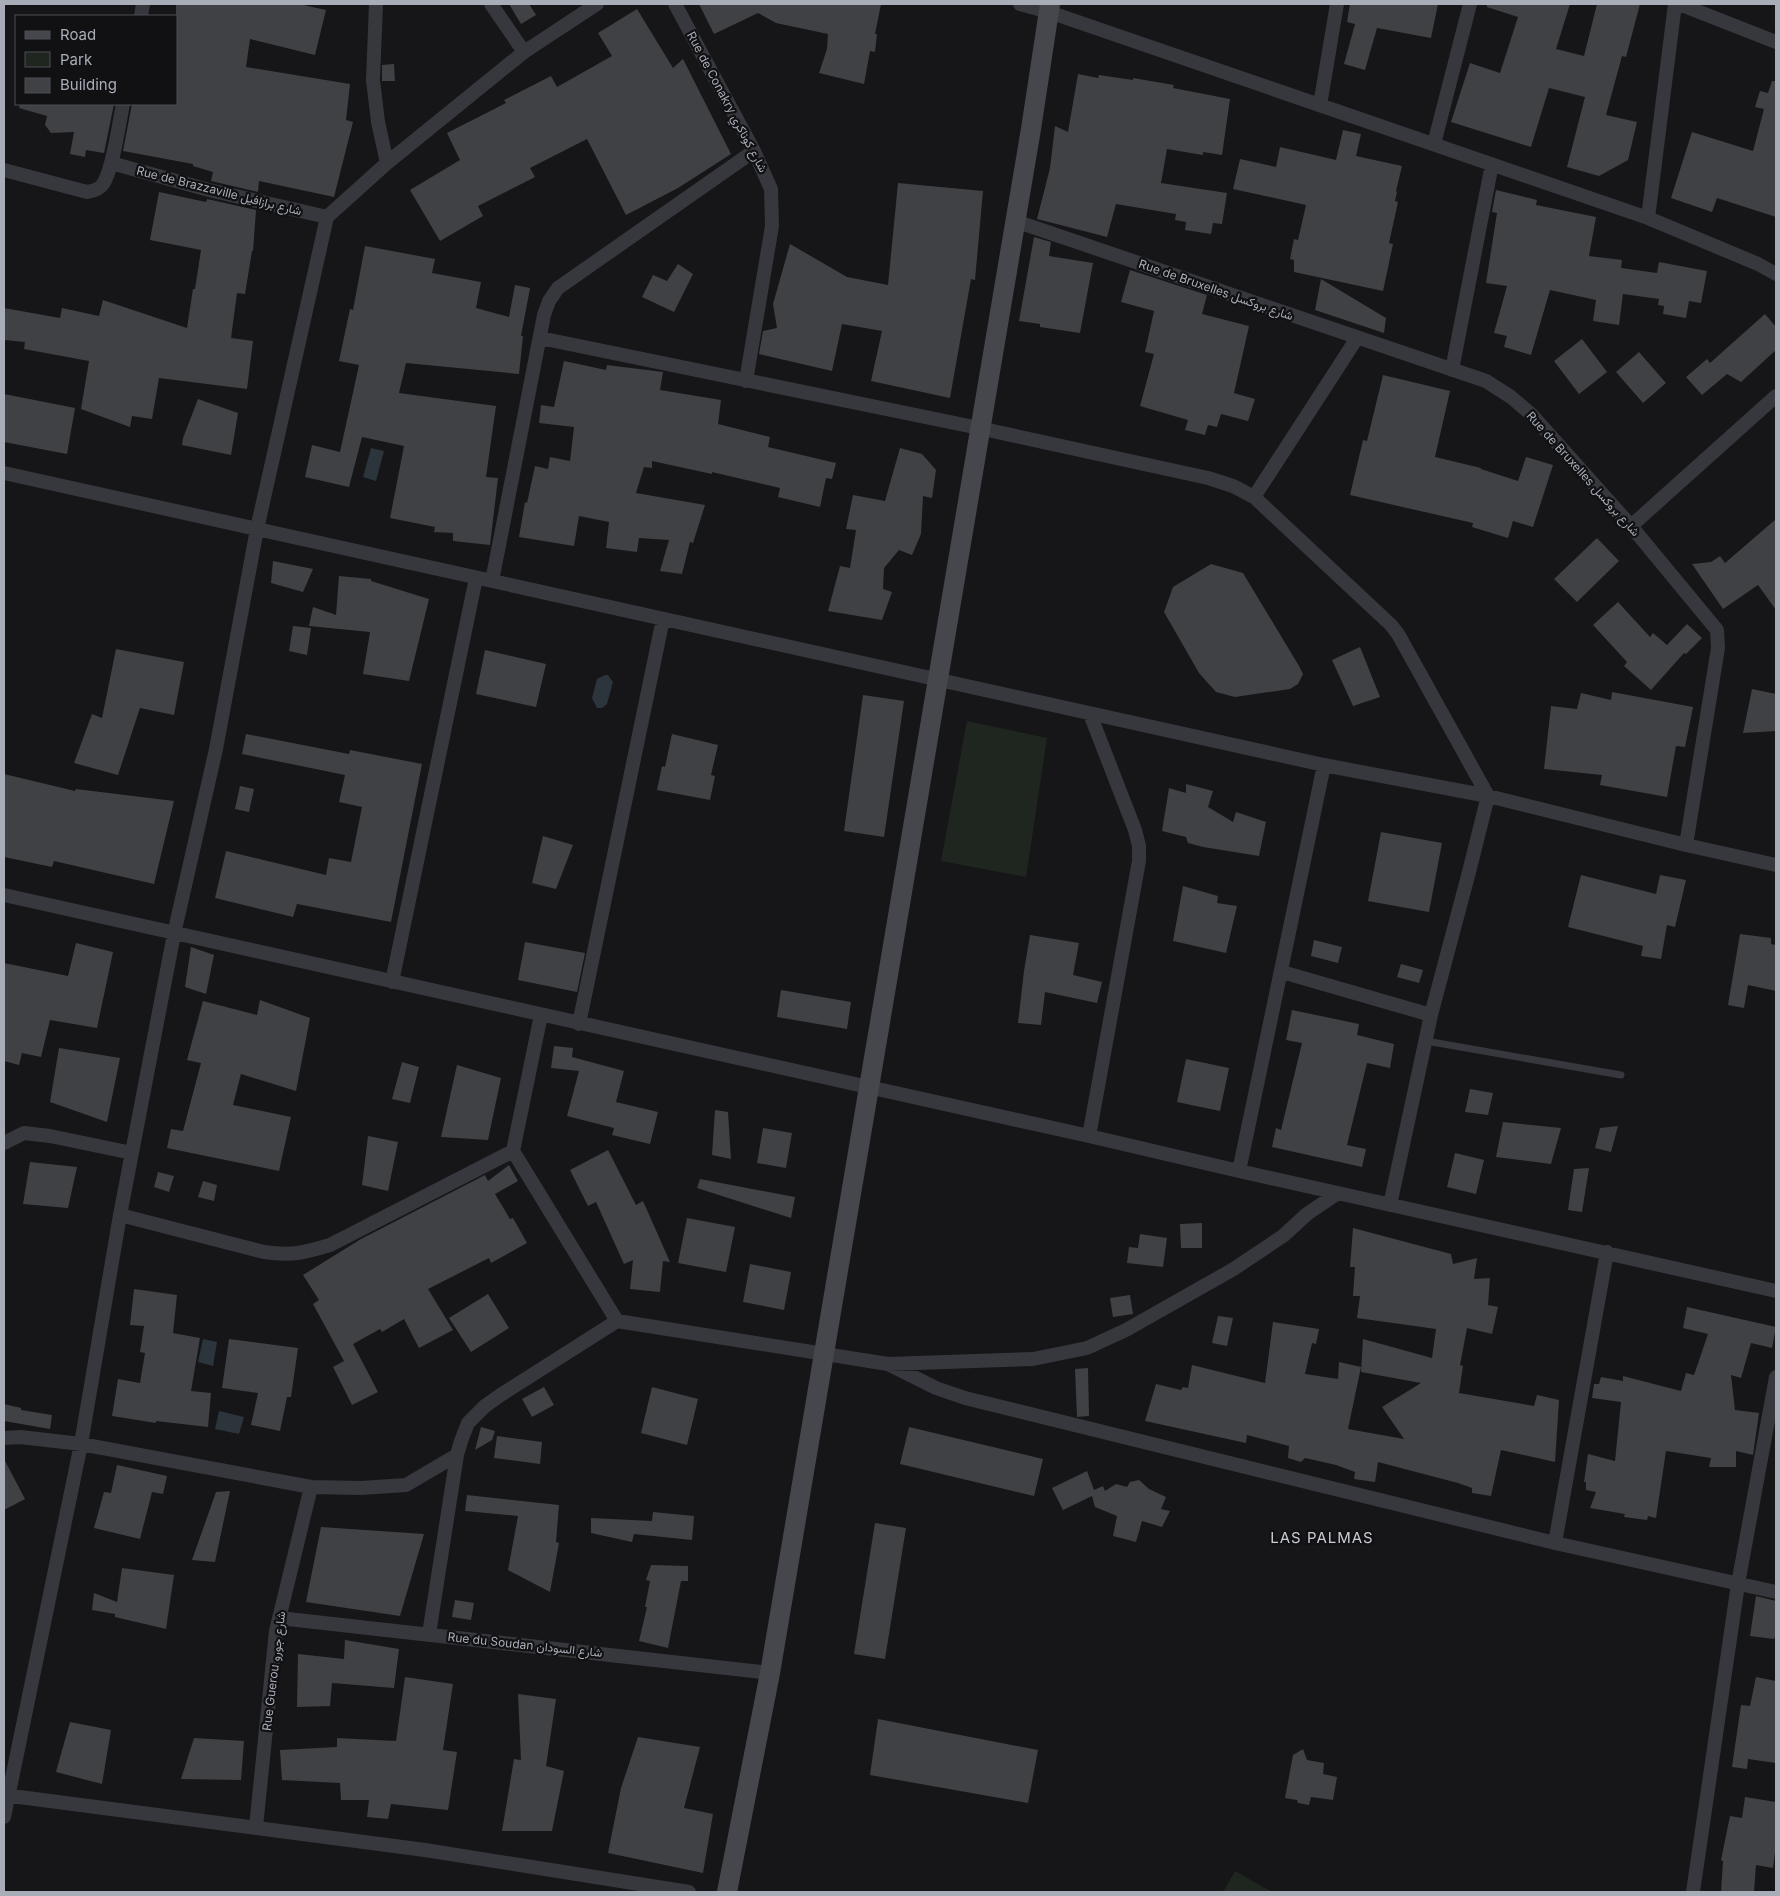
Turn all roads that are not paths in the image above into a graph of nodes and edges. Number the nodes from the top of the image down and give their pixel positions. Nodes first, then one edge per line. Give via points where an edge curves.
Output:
1 (376, 4) edge
2 (491, 4) edge
3 (597, 4) edge
4 (675, 4) edge
5 (1020, 4) edge
6 (1338, 4) edge
7 (1470, 4) edge
8 (1674, 4) edge
9 (1679, 4) edge
10 (1050, 8) edge
11 (1776, 42) edge
12 (524, 52) junction
13 (123, 105) edge
14 (1320, 105) junction
15 (1434, 144) junction
16 (754, 151) junction
17 (387, 162) junction
18 (111, 163) junction
19 (1492, 164) junction
20 (4, 170) edge
21 (327, 218) junction
22 (1648, 218) junction
23 (1015, 221) junction
24 (1776, 274) edge
25 (540, 338) junction
26 (1357, 338) junction
27 (1452, 370) junction
28 (746, 381) junction
29 (1776, 396) edge
30 (980, 428) junction
31 (4, 473) edge
32 (1254, 497) junction
33 (1631, 526) junction
34 (257, 530) junction
35 (476, 578) junction
36 (492, 581) junction
37 (663, 619) junction
38 (937, 680) junction
39 (1090, 714) junction
40 (1324, 765) junction
41 (1488, 796) junction
42 (1686, 845) junction
43 (1776, 865) edge
44 (4, 896) edge
45 (174, 934) junction
46 (1282, 972) junction
47 (392, 982) junction
48 (1431, 1014) junction
49 (542, 1015) junction
50 (580, 1024) junction
51 (1426, 1041) junction
52 (1621, 1075) dead end
53 (868, 1088) junction
54 (1089, 1136) junction
55 (4, 1143) edge
56 (513, 1151) junction
57 (132, 1154) junction
58 (1239, 1171) junction
59 (1338, 1193) junction
60 (1390, 1205) junction
61 (120, 1215) junction
62 (1606, 1252) junction
63 (1776, 1291) edge
64 (617, 1321) junction
65 (824, 1354) junction
66 (888, 1364) junction
67 (1776, 1377) edge
68 (4, 1438) edge
69 (81, 1444) junction
70 (457, 1455) junction
71 (311, 1487) junction
72 (1555, 1542) junction
73 (1738, 1584) junction
74 (1776, 1592) edge
75 (279, 1618) junction
76 (429, 1634) junction
77 (770, 1673) junction
78 (6, 1795) edge
79 (4, 1817) edge
80 (256, 1827) junction
81 (689, 1892) edge
82 (727, 1892) edge
83 (1693, 1892) edge

1 - 17 street via 373,80
2 - 12 street
3 - 12 street
4 - 16 street, Rue de Conakry شارع كوناكري
5 - 10 street
6 - 14 street
7 - 15 street
8 - 22 street
9 - 11 street
10 - 14 street
10 - 23 main road
12 - 17 street
13 - 18 street
14 - 15 street
15 - 19 street
16 - 25 street via 558,288 549,301
16 - 28 street, Rue de Conakry شارع كوناكري via 772,189 772,226
17 - 21 street
18 - 20 street via 103,185 95,191 86,192
18 - 21 street, Rue de Brazzaville شارع برازافيل
19 - 22 street
19 - 27 street
21 - 34 street
22 - 24 street
23 - 26 street, Rue de Bruxelles شارع بروكسل
23 - 30 main road
25 - 28 street
25 - 36 street
26 - 27 street, Rue de Bruxelles شارع بروكسل
26 - 32 street
27 - 33 street, Rue de Bruxelles شارع بروكسل via 1486,382 1531,414
28 - 30 street
29 - 33 street
30 - 32 street via 1208,478
30 - 38 main road
31 - 34 street
32 - 41 street via 1391,625
33 - 42 street, Rue de Bruxelles شارع بروكسل via 1717,630
34 - 35 street
34 - 45 street via 216,749
35 - 36 street
35 - 47 street
36 - 37 street
37 - 38 street
37 - 50 street
38 - 39 street
38 - 53 main road
39 - 40 street
39 - 54 street via 1135,830 1139,861
40 - 41 street
40 - 46 street
41 - 42 street
41 - 48 street
42 - 43 street
44 - 45 street
45 - 47 street
45 - 57 street
46 - 48 street
46 - 58 street
47 - 49 street
48 - 51 street
49 - 50 street
49 - 56 street
50 - 53 street
51 - 52 lane
51 - 60 street
53 - 54 street
53 - 65 main road
54 - 58 street
55 - 57 street via 24,1134 50,1136
56 - 61 street via 330,1245 306,1252 285,1255 264,1252
56 - 64 street
57 - 61 street
58 - 59 street
59 - 60 street
59 - 66 street via 1232,1270 1126,1330 1087,1348 1033,1359
60 - 62 street
61 - 69 street
62 - 63 street
62 - 72 street
64 - 65 street
64 - 70 street via 485,1406 468,1423
65 - 66 street
65 - 77 main road
66 - 72 street via 936,1388 965,1398
67 - 73 street
68 - 69 street
69 - 71 street
69 - 78 street
70 - 71 street via 406,1485
70 - 76 street
71 - 75 street, Rue Guerou شارع جورو
72 - 73 street
73 - 74 street
73 - 83 street
75 - 76 street, Rue du Soudan شارع السودان
75 - 80 street, Rue Guerou شارع جورو
76 - 77 street, Rue du Soudan شارع السودان
77 - 82 main road
78 - 79 street
78 - 80 street
80 - 81 street

